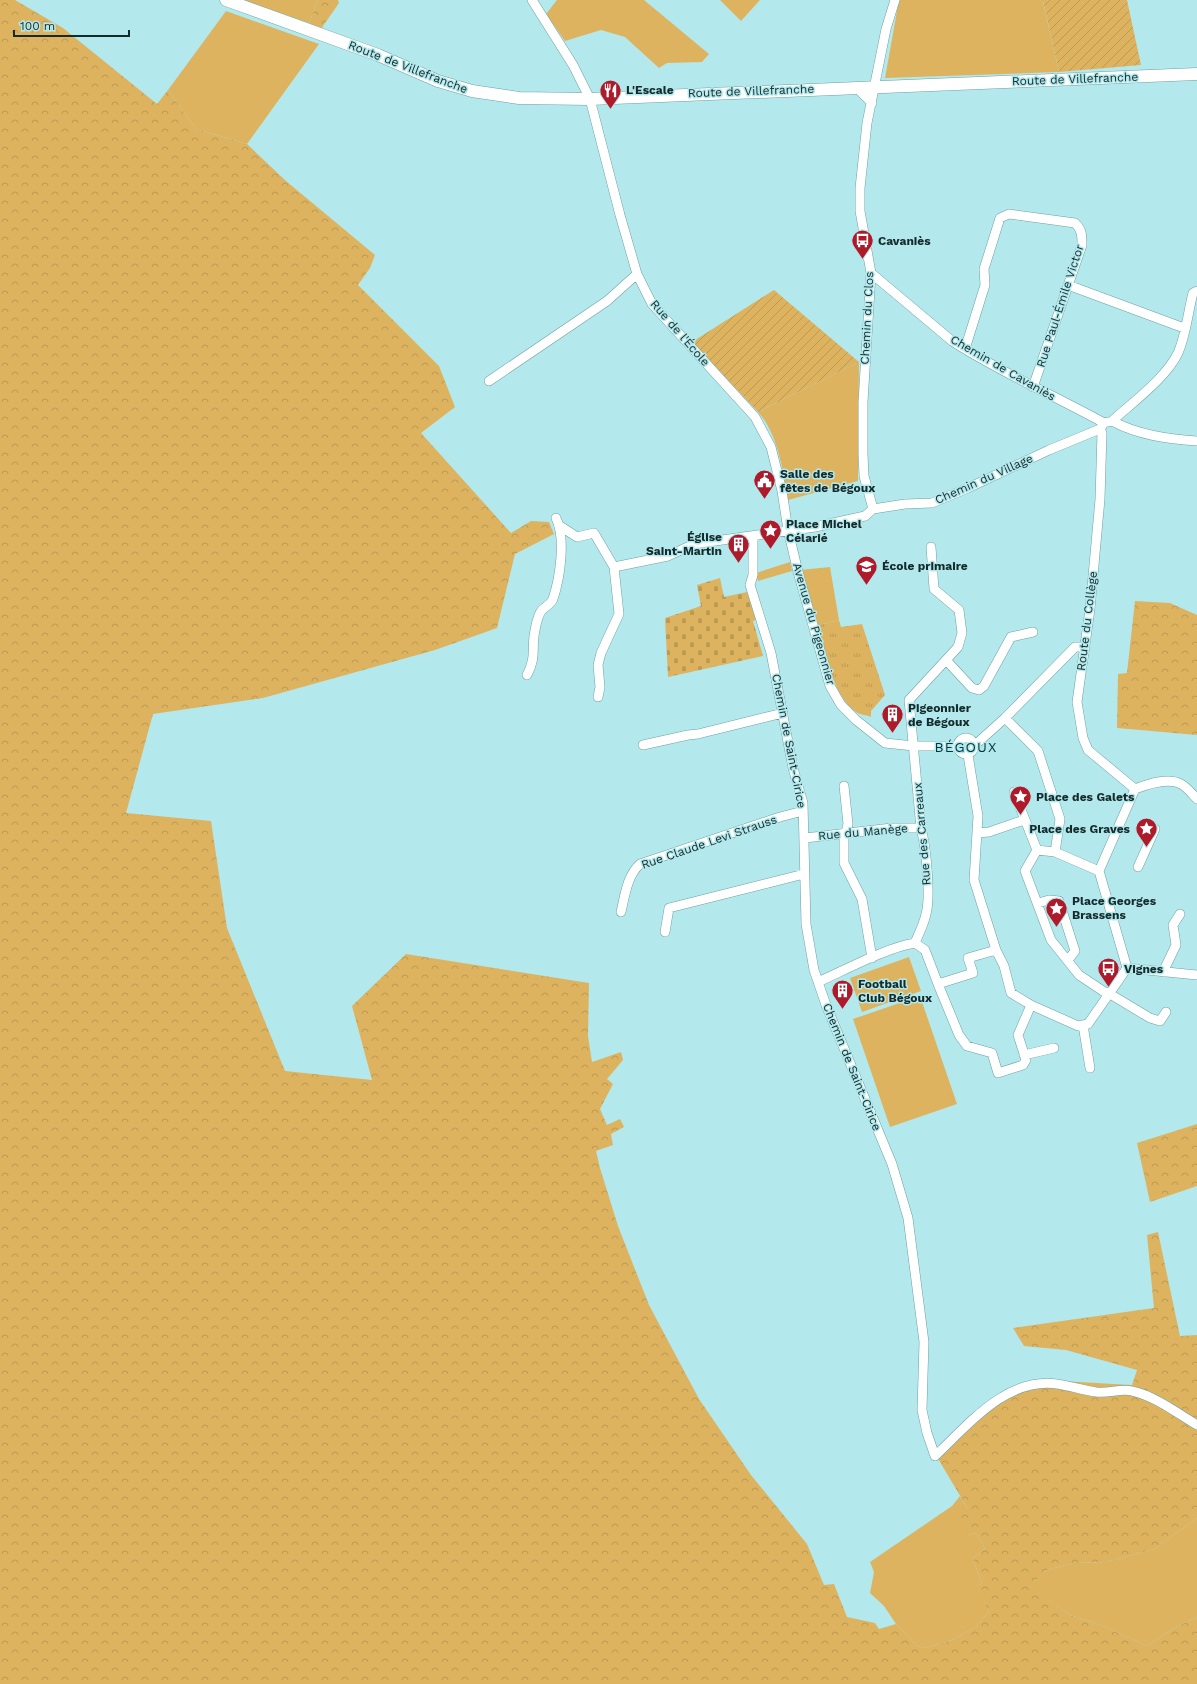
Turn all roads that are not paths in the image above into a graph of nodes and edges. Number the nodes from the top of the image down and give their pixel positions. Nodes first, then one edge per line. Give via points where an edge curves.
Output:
1 (226, 0) edge
2 (532, 0) edge
3 (895, 0) edge
4 (1197, 74) edge
5 (876, 86) junction
6 (856, 87) junction
7 (590, 99) junction
8 (872, 104) junction
9 (871, 273) junction
10 (637, 274) junction
11 (1068, 285) junction
12 (1197, 291) edge
13 (1184, 328) junction
14 (965, 349) junction
15 (489, 381) dead end
16 (1033, 387) junction
17 (1106, 424) junction
18 (1197, 442) edge
19 (873, 509) junction
20 (788, 530) junction
21 (752, 536) junction
22 (931, 546) dead end
23 (614, 567) junction
24 (1033, 632) dead end
25 (1085, 647) junction
26 (946, 660) junction
27 (527, 675) dead end
28 (598, 697) dead end
29 (783, 713) junction
30 (1005, 718) junction
31 (643, 745) dead end
32 (974, 745) junction
33 (914, 746) junction
34 (958, 746) junction
35 (968, 755) junction
36 (844, 786) dead end
37 (1135, 789) junction
38 (1014, 792) dead end
39 (1197, 799) edge
40 (803, 812) junction
41 (1024, 820) junction
42 (922, 828) junction
43 (1155, 829) dead end
44 (845, 833) junction
45 (977, 833) junction
46 (805, 838) junction
47 (1037, 850) junction
48 (1055, 852) junction
49 (1138, 867) dead end
50 (1099, 871) junction
51 (804, 874) junction
52 (1038, 903) junction
53 (621, 912) dead end
54 (1180, 914) dead end
55 (665, 932) dead end
56 (915, 943) junction
57 (996, 950) junction
58 (872, 958) junction
59 (1068, 960) junction
60 (1127, 968) junction
61 (1163, 972) junction
62 (1197, 976) edge
63 (818, 982) junction
64 (938, 984) junction
65 (1110, 994) junction
66 (1031, 1005) junction
67 (1166, 1012) dead end
68 (1084, 1025) junction
69 (1054, 1048) dead end
70 (1024, 1055) junction
71 (1090, 1068) dead end
72 (1197, 1425) edge

1 - 7 main road, Route de Villefranche via 378,55 438,81 472,91 519,98
2 - 7 street, Rue de l'École via 573,65
3 - 5 street, Chemin du Clos via 886,29
4 - 5 main road, Route de Villefranche
5 - 6 main road, Route de Villefranche
5 - 8 street, Chemin du Clos
6 - 7 main road, Route de Villefranche
6 - 8 street
7 - 10 street, Rue de l'École
8 - 9 street, Chemin du Clos via 860,188 860,211
9 - 14 street, Chemin de Cavaniès
9 - 19 street, Chemin du Clos via 863,440 864,476
10 - 15 street via 607,301
10 - 20 street, Rue de l'École via 652,304 756,417 771,447
11 - 13 street
11 - 14 street, Rue Paul-Émile Victor via 1082,245 1080,228 1075,223 1004,215 1000,218 984,269 985,285
11 - 16 street, Rue Paul-Émile Victor
12 - 13 street via 1193,293
13 - 17 street via 1179,351 1173,362
14 - 16 street, Chemin de Cavaniès
16 - 17 street, Chemin de Cavaniès
17 - 18 street, Chemin de Cavaniès via 1164,439
17 - 19 street, Chemin du Village via 932,503
17 - 25 street, Route du Collège via 1102,433 1100,499
19 - 20 street, Chemin du Village via 864,516
20 - 21 street, Chemin du Village
20 - 33 street, Avenue du Pigeonnier via 830,686 841,705 885,743
21 - 23 street, Chemin du Village via 694,544 668,556
21 - 29 street, Chemin de Saint-Cirice via 753,575 750,585 771,653
22 - 26 street, Rue des Carreaux via 934,589 958,610 961,619 962,633 958,647
23 - 27 street via 594,533 577,537 558,522 560,564 552,601 540,612 535,631 533,662
23 - 28 street via 619,614 598,665
24 - 26 street via 1011,637 984,686 979,690 972,688
25 - 30 street via 1075,647
25 - 37 street, Route du Collège via 1077,702 1083,738 1088,750
26 - 33 street, Rue des Carreaux via 909,700
29 - 31 street
29 - 40 street, Chemin de Saint-Cirice
30 - 32 street
30 - 48 street via 1038,751 1060,819
32 - 34 street via 966,738 959,742
32 - 35 street via 972,753
33 - 34 street, Avenue du Pigeonnier
33 - 42 street, Rue des Carreaux
34 - 35 street via 961,753
35 - 45 street via 978,816
36 - 44 street via 848,824
37 - 39 street via 1172,781 1181,784
37 - 50 street
38 - 41 street
40 - 46 street, Chemin de Saint-Cirice
40 - 53 street, Rue Claude Levi Strauss via 780,817 640,864 634,869
41 - 45 street via 990,832
41 - 47 street
42 - 44 street, Rue du Manège
42 - 56 street, Rue des Carreaux via 926,845 927,913
43 - 49 street
44 - 46 street, Rue du Manège
44 - 58 street via 844,863 862,899
45 - 57 street via 974,880
46 - 51 street, Chemin de Saint-Cirice
47 - 48 street
47 - 52 street via 1025,871
48 - 50 street
50 - 60 street
51 - 55 street via 669,908
51 - 63 street, Chemin de Saint-Cirice via 806,924
52 - 59 street via 1051,940
52 - 59 street via 1059,901 1075,951
54 - 61 street via 1173,925 1176,945
56 - 58 street
56 - 64 street via 925,950
57 - 64 street via 968,958 973,973
57 - 66 street via 1004,966 1011,993
58 - 63 street
59 - 65 street via 1079,975
60 - 61 street
60 - 65 street
61 - 62 street
63 - 72 street, Chemin de Saint-Cirice via 892,1164 908,1218 924,1342 922,1410 935,1456 984,1410 1006,1394 1039,1384 1056,1384 1104,1393 1131,1390 1146,1395
64 - 70 street via 959,1035 967,1046 992,1054 998,1073 1023,1065 1026,1060
65 - 67 street via 1150,1018 1160,1021
65 - 68 street via 1088,1024
66 - 68 street via 1078,1026
66 - 70 street via 1018,1036
68 - 71 street
69 - 70 street

